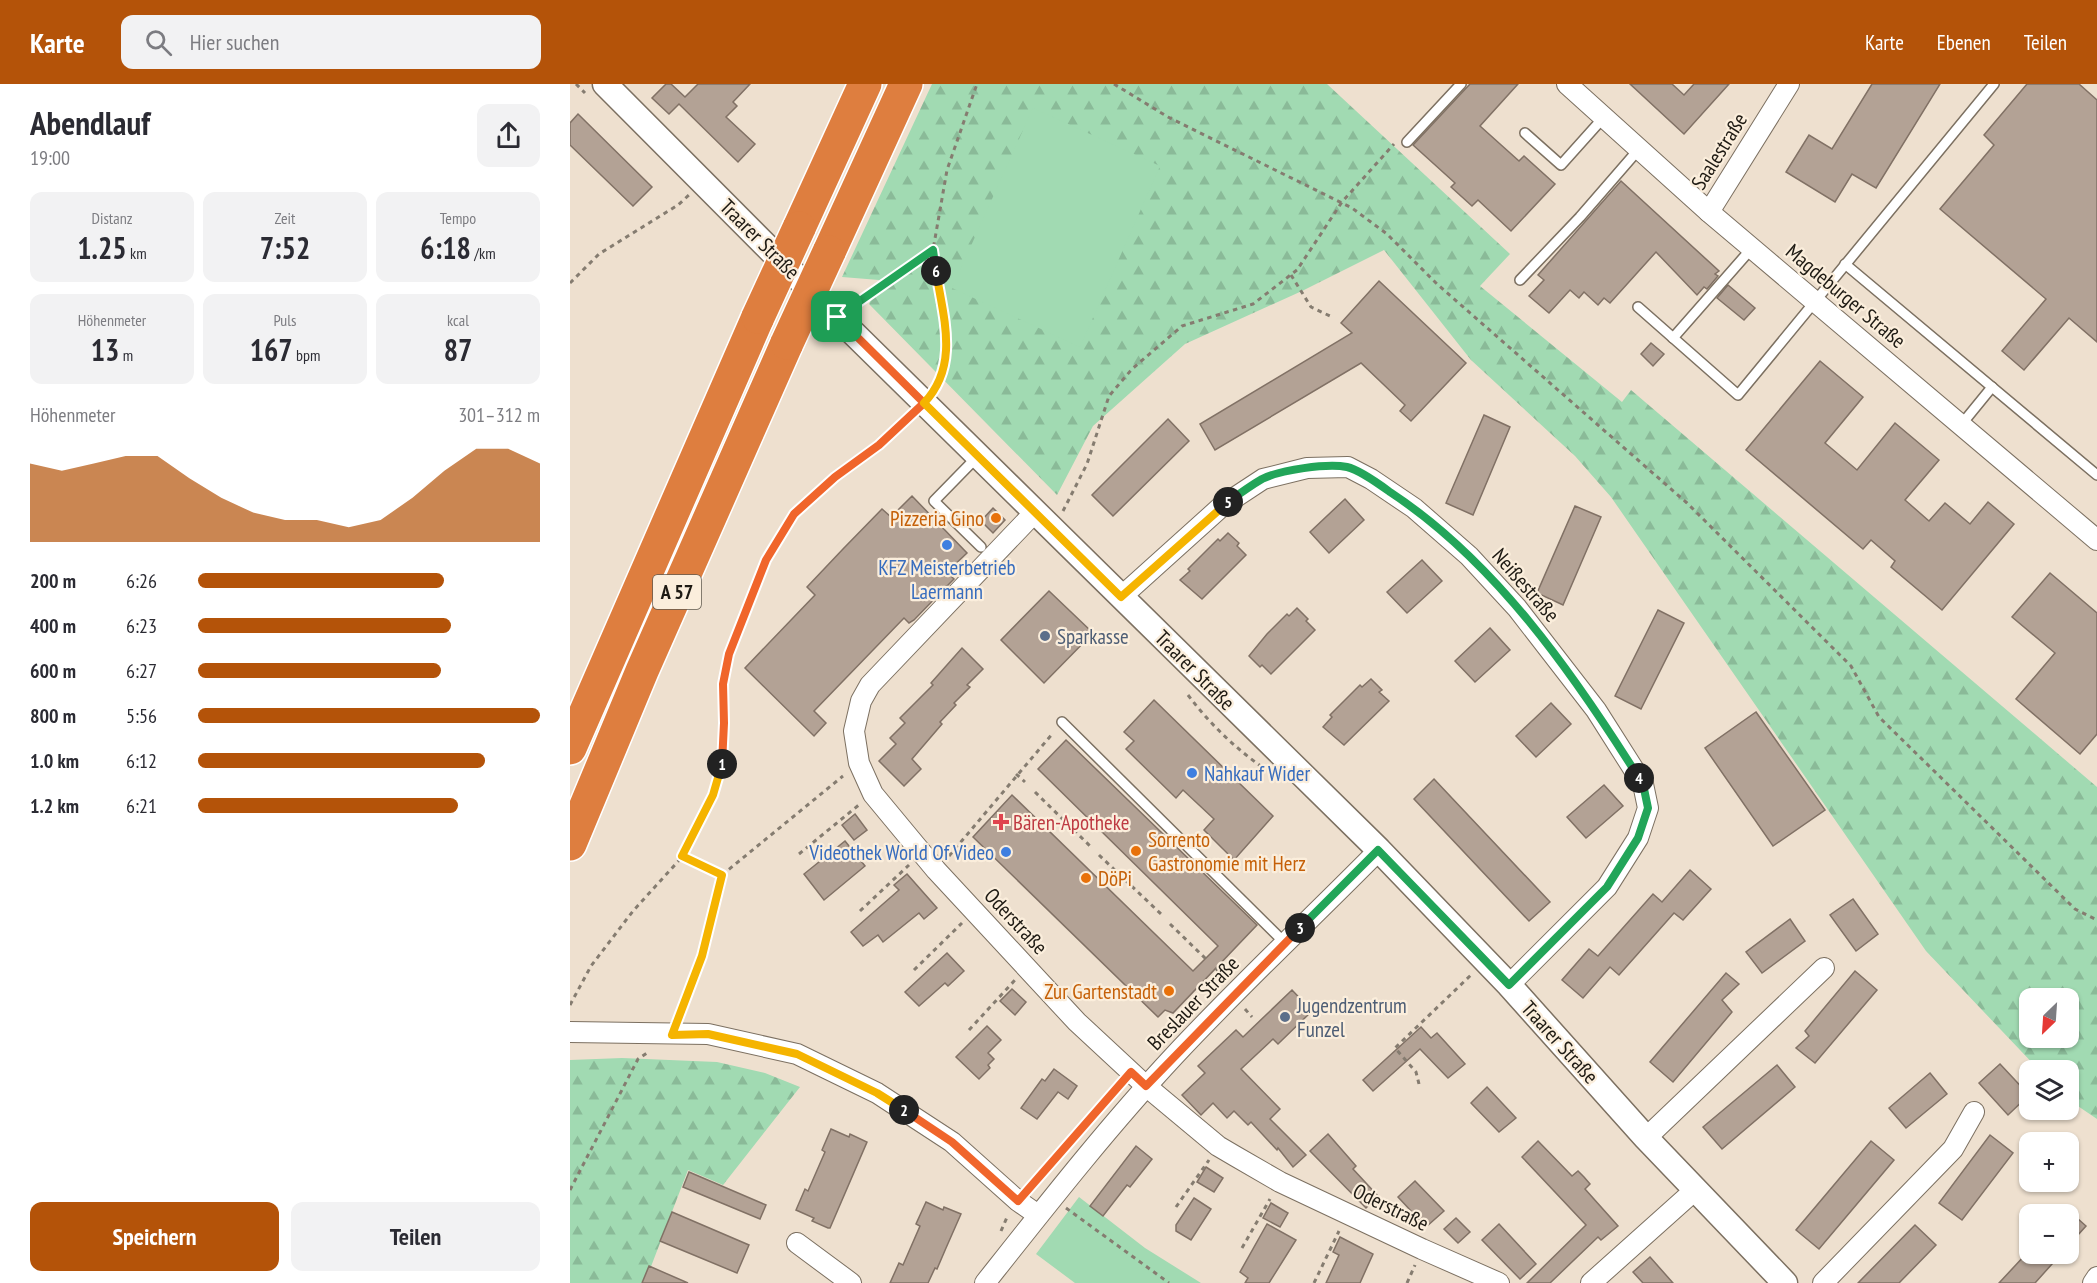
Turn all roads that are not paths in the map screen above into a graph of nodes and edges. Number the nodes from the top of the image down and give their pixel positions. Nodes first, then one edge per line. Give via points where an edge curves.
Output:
1 (605, 84) edge
2 (865, 84) edge
3 (906, 84) edge
4 (1461, 84) edge
5 (1567, 84) edge
6 (1790, 84) edge
7 (1994, 84) edge
8 (1604, 117) junction
9 (1525, 133) dead end
10 (1407, 142) dead end
11 (1639, 149) junction
12 (1709, 212) junction
13 (1752, 248) junction
14 (1845, 264) junction
15 (1520, 280) dead end
16 (1814, 301) junction
17 (1638, 307) dead end
18 (1673, 338) junction
19 (1992, 387) junction
20 (1961, 425) junction
21 (978, 456) junction
22 (2097, 475) edge
23 (1035, 512) junction
24 (2097, 540) edge
25 (981, 547) dead end
26 (1121, 597) junction
27 (1062, 722) road end
28 (570, 748) edge
29 (570, 844) edge
30 (1378, 850) junction
31 (1285, 943) junction
32 (1824, 968) dead end
33 (1509, 985) junction
34 (570, 1032) edge
35 (1146, 1086) junction
36 (1974, 1112) dead end
37 (1646, 1138) junction
38 (1695, 1190) junction
39 (1038, 1215) junction
40 (797, 1243) dead end
41 (2097, 1277) edge
42 (851, 1283) edge
43 (985, 1283) edge
44 (1499, 1283) edge
45 (1591, 1283) edge
46 (1785, 1283) edge
47 (1823, 1283) edge
48 (2092, 1283) edge

1 - 21 street, Traarer Straße
2 - 28 highway, A 57, bridge via 758,317
3 - 29 highway, A 57, bridge via 787,343
4 - 10 lane
5 - 8 street, Magdeburger Straße
6 - 12 street, Saalestraße
7 - 14 lane
8 - 9 lane via 1561,165
8 - 11 street, Magdeburger Straße
11 - 12 street, Magdeburger Straße
11 - 15 lane
12 - 13 street, Magdeburger Straße
13 - 16 street, Magdeburger Straße
13 - 18 lane
14 - 16 lane
14 - 19 lane
16 - 18 lane via 1738,395
16 - 20 street, Magdeburger Straße
17 - 18 lane
19 - 20 lane
19 - 22 lane
20 - 24 street, Magdeburger Straße
21 - 23 street, Traarer Straße
21 - 25 lane via 934,501
23 - 26 street, Traarer Straße
23 - 35 street, Oderstraße via 870,685 861,701 854,731 859,763 873,794 936,870 1077,1022
26 - 30 street, Traarer Straße
26 - 33 street, Neißestraße via 1222,506 1263,479 1307,468 1348,467 1371,479 1414,508 1469,556 1517,608 1596,710 1643,784 1648,808 1638,838 1607,887
27 - 31 lane
30 - 31 street, Breslauer Straße
30 - 33 street, Traarer Straße
31 - 35 street, Breslauer Straße
32 - 37 street
33 - 37 street, Traarer Straße
34 - 39 street via 708,1034 797,1054 877,1093 952,1142
35 - 39 street, Breslauer Straße
35 - 44 street, Oderstraße via 1218,1146 1281,1182
36 - 47 street via 1953,1149
37 - 38 street, Traarer Straße
38 - 45 street
38 - 46 street, Traarer Straße
39 - 43 street, Breslauer Straße
40 - 42 street
41 - 48 street

